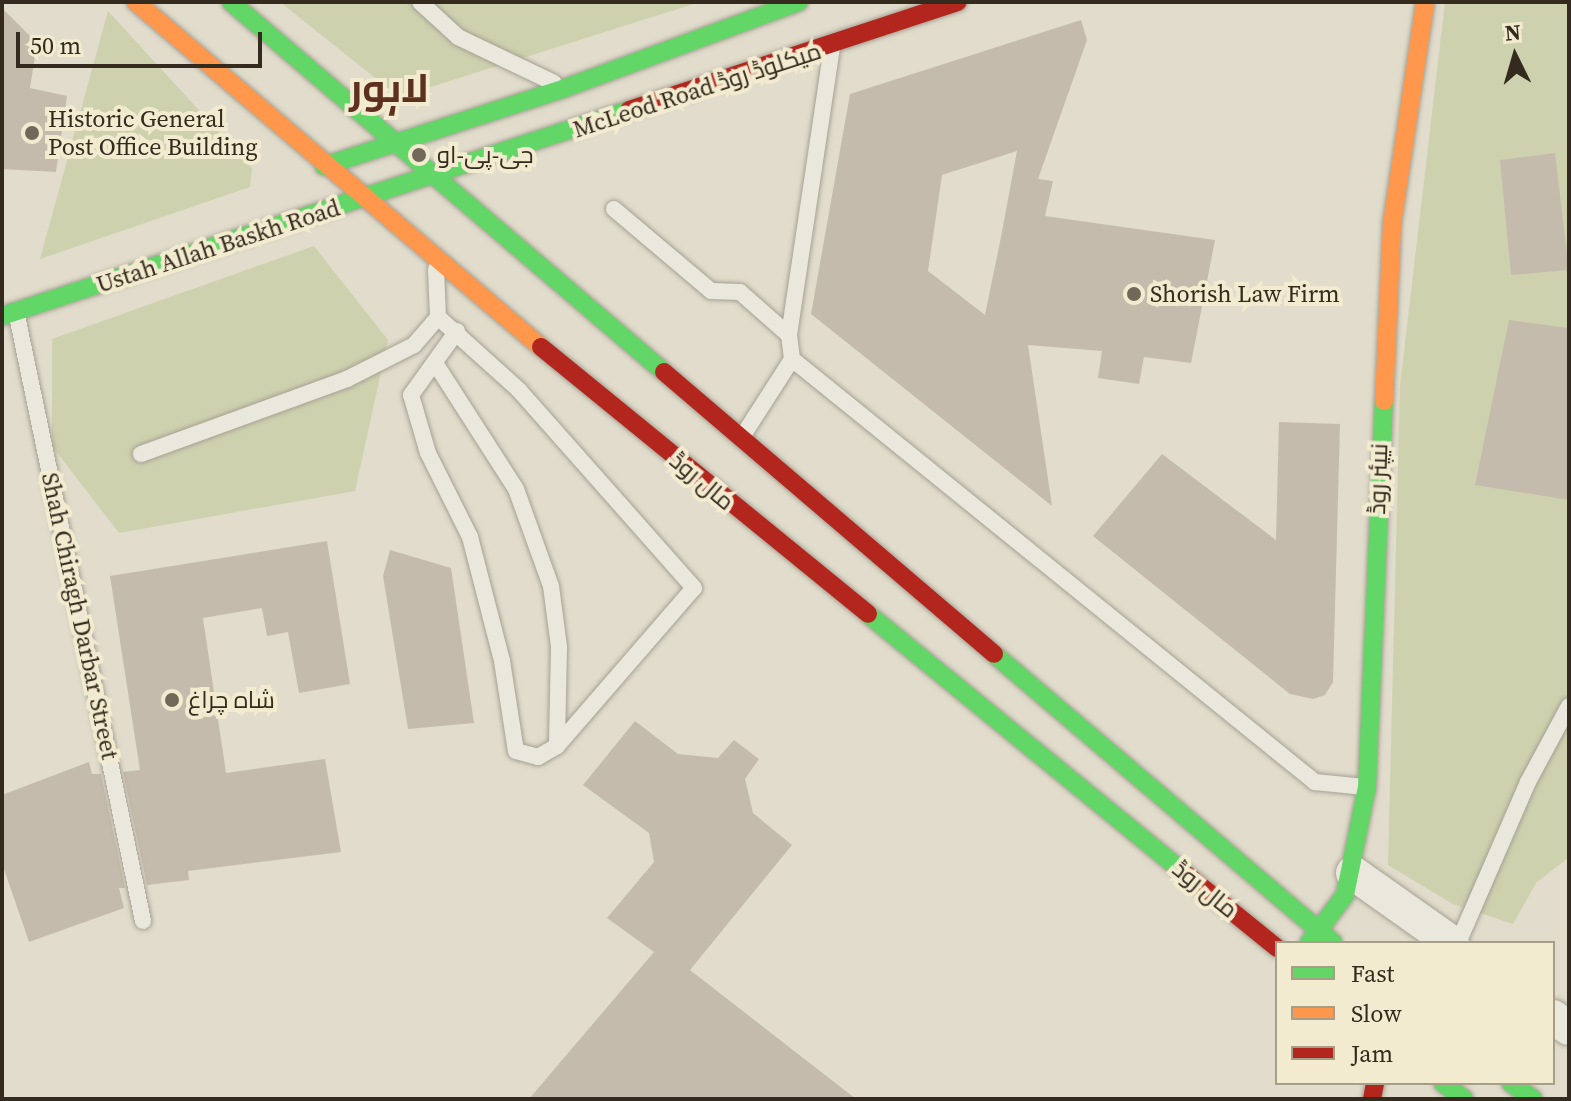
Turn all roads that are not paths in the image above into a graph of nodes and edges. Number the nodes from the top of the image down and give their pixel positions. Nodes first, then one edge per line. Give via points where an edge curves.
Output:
1 (136, 2) edge
2 (231, 2) edge
3 (420, 2) edge
4 (799, 2) edge
5 (958, 2) edge
6 (1425, 2) edge
7 (832, 46) junction
8 (565, 88) junction
9 (394, 143) junction
10 (324, 166) junction
11 (435, 177) junction
12 (364, 200) junction
13 (614, 209) dead end
14 (436, 260) junction
15 (9, 314) edge
16 (438, 317) junction
17 (457, 331) junction
18 (789, 335) junction
19 (792, 359) junction
20 (437, 366) junction
21 (742, 437) junction
22 (141, 454) dead end
23 (1569, 706) edge
24 (557, 746) junction
25 (1367, 787) junction
26 (1353, 873) junction
27 (143, 921) dead end
28 (1320, 939) edge
29 (1452, 941) edge
30 (1456, 941) edge
31 (1275, 946) edge
32 (1446, 1085) edge
33 (1514, 1085) edge
34 (1464, 1099) edge
35 (1533, 1099) edge

1 - 10 main road, مال روڈ
2 - 9 main road, مال روڈ
3 - 8 lane via 458,37
4 - 8 main road, McLeod Road میکلوڈ روڈ
5 - 7 main road, McLeod Road میکلوڈ روڈ
6 - 25 main road, نیپئر روڈ via 1392,224
7 - 11 main road, McLeod Road میکلوڈ روڈ
7 - 18 lane
8 - 9 main road, McLeod Road میکلوڈ روڈ
9 - 10 main road, McLeod Road میکلوڈ روڈ
9 - 11 main road, مال روڈ
10 - 12 main road, مال روڈ
11 - 12 main road, Ustah Allah Baskh Road
11 - 21 main road, مال روڈ
12 - 14 main road, مال روڈ
12 - 15 main road, Ustah Allah Baskh Road
13 - 18 lane via 711,291 740,292
14 - 16 lane
14 - 31 main road, مال روڈ
15 - 27 lane, Shah Chiragh Darbar Street
16 - 17 lane
16 - 22 lane via 414,345 347,379
17 - 20 lane
17 - 24 lane via 519,390 694,588
18 - 19 lane
19 - 21 lane
19 - 25 lane via 1315,782
20 - 24 lane via 516,489 551,586 559,647
20 - 24 lane via 411,395 428,453 470,537 502,661 516,751 538,757
21 - 28 main road, مال روڈ
23 - 30 lane
25 - 26 main road, نیپئر روڈ
26 - 28 main road, نیپئر روڈ
26 - 29 street
32 - 34 main road
33 - 35 main road

